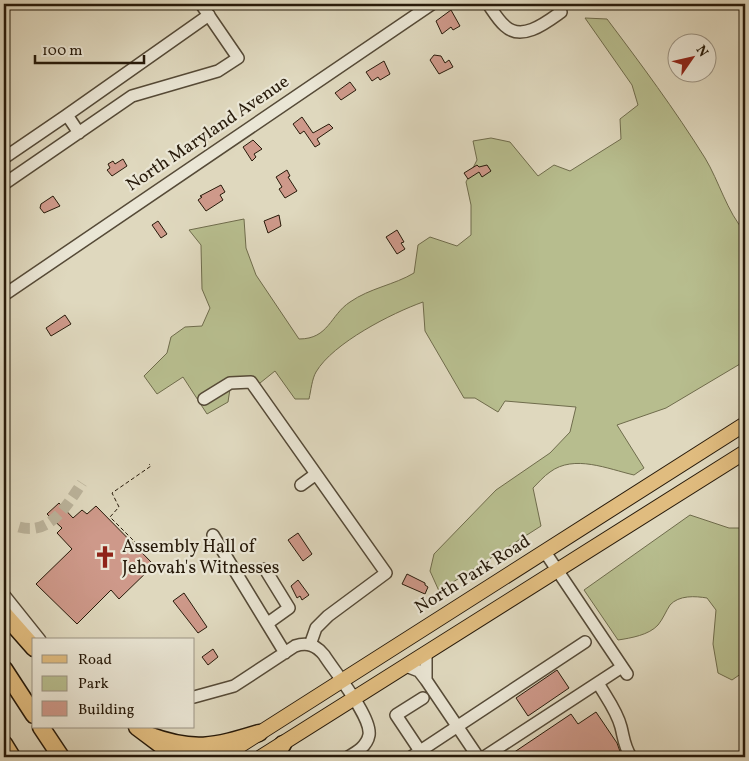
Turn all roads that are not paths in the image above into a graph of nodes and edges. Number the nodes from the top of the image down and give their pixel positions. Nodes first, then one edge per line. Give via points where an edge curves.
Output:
1 (201, 4) edge
2 (432, 4) edge
3 (488, 4) edge
4 (561, 12) dead end
5 (209, 15) junction
6 (67, 115) junction
7 (79, 133) junction
8 (4, 158) edge
9 (4, 184) edge
10 (4, 295) edge
11 (204, 399) dead end
12 (745, 424) edge
13 (745, 452) edge
14 (316, 474) junction
15 (301, 485) dead end
16 (213, 535) dead end
17 (544, 552) junction
18 (265, 569) dead end
19 (558, 571) junction
20 (4, 595) edge
21 (4, 614) edge
22 (268, 624) junction
23 (38, 638) edge
24 (585, 642) dead end
25 (310, 645) junction
26 (32, 646) edge
27 (285, 653) junction
28 (426, 653) junction
29 (406, 666) junction
30 (4, 669) edge
31 (426, 680) junction
32 (341, 681) junction
33 (598, 684) junction
34 (195, 697) edge
35 (423, 698) dead end
36 (353, 699) junction
37 (32, 712) edge
38 (458, 727) junction
39 (42, 728) edge
40 (142, 731) edge
41 (259, 733) junction
42 (4, 744) edge
43 (278, 750) edge
44 (416, 754) edge
45 (12, 757) edge
46 (61, 757) edge
47 (178, 757) edge
48 (222, 757) edge
49 (261, 757) edge
50 (348, 757) edge
51 (478, 757) edge
52 (484, 757) edge
53 (631, 757) edge

1 - 5 street
2 - 10 street, North Maryland Avenue
3 - 4 street via 505,26 520,31 529,31
5 - 6 street
5 - 7 street via 238,58 218,71 132,96
6 - 7 street
6 - 8 street
7 - 9 street
11 - 14 street via 230,383 251,382
12 - 17 main road, North Park Road
13 - 19 main road
14 - 15 street
14 - 25 street via 386,573 328,616 316,628
16 - 22 street
17 - 19 street
17 - 32 main road, North Park Road
18 - 22 street via 289,608
19 - 28 main road
19 - 33 street via 625,670
20 - 23 street
21 - 26 highway
22 - 27 street
24 - 38 street
25 - 27 street via 302,644
25 - 32 street via 318,648
27 - 34 street via 234,686
28 - 29 main road
28 - 31 street
29 - 31 street via 419,671
29 - 36 main road
30 - 37 highway
31 - 38 street
32 - 36 street
32 - 41 main road, North Park Road
33 - 52 street
33 - 53 street via 615,710 623,745
35 - 44 street via 396,715
36 - 43 main road
36 - 50 street via 367,722 369,736 361,748
38 - 44 street
38 - 51 street
39 - 46 highway
40 - 41 highway via 167,742 198,747
40 - 47 highway
41 - 48 main road, North Park Road
42 - 45 highway
43 - 49 main road

